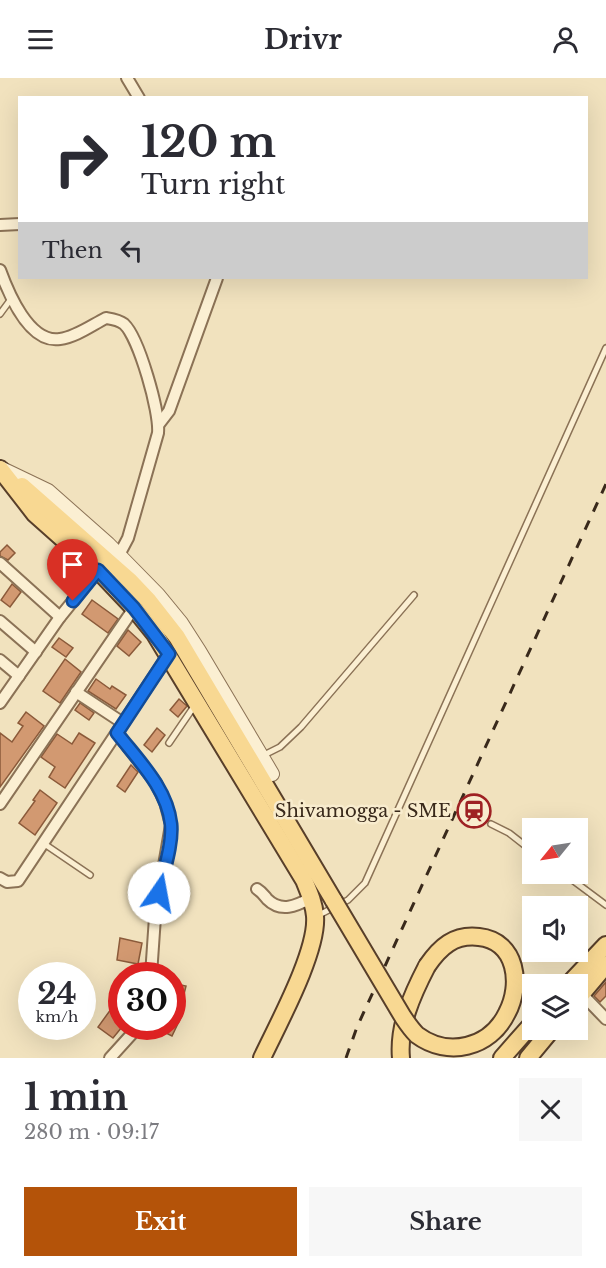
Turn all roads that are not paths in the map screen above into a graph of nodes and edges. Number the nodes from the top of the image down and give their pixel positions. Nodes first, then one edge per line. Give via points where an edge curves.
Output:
1 (127, 78) edge
2 (138, 96) edge
3 (18, 224) edge
4 (0, 225) edge
5 (0, 270) edge
6 (217, 279) edge
7 (11, 299) junction
8 (0, 314) edge
9 (606, 348) edge
10 (159, 424) junction
11 (0, 468) edge
12 (119, 555) junction
13 (0, 563) edge
14 (98, 570) junction
15 (414, 595) dead end
16 (134, 608) junction
17 (60, 616) junction
18 (0, 621) edge
19 (36, 652) junction
20 (169, 654) junction
21 (0, 660) edge
22 (19, 676) junction
23 (76, 692) junction
24 (197, 701) junction
25 (0, 703) edge
26 (120, 728) junction
27 (169, 743) dead end
28 (262, 757) junction
29 (272, 774) dead end
30 (0, 804) edge
31 (491, 824) dead end
32 (43, 843) junction
33 (522, 843) edge
34 (90, 875) dead end
35 (0, 878) edge
36 (577, 884) edge
37 (257, 889) dead end
38 (311, 898) junction
39 (606, 906) edge
40 (315, 916) junction
41 (606, 945) edge
42 (152, 962) edge
43 (606, 965) edge
44 (587, 974) edge
45 (588, 981) edge
46 (588, 1003) edge
47 (606, 1019) edge
48 (522, 1035) edge
49 (126, 1040) edge
50 (543, 1040) edge
51 (110, 1058) edge
52 (262, 1058) edge
53 (401, 1058) edge
54 (502, 1058) edge
55 (528, 1058) edge

1 - 2 street
3 - 4 street
5 - 7 street
6 - 10 street via 170,411
7 - 8 lane
7 - 10 street via 18,312 50,339 70,336 106,318 123,324 147,374
9 - 40 lane via 364,883 348,900
10 - 12 street via 128,538
11 - 12 street via 48,491
11 - 14 main road via 35,514
11 - 53 main road, bridge via 130,581 177,638 402,1017 416,1034 435,1045 464,1048 486,1038 507,1014 515,972 510,957 498,942 471,936 454,939 441,947 427,966 407,1010 401,1034
12 - 28 street via 181,623
13 - 17 street
14 - 16 main road
14 - 17 street
15 - 28 lane via 301,727 280,747
16 - 20 main road
16 - 23 street
17 - 19 street
18 - 19 street
19 - 22 street
20 - 24 main road
20 - 26 street
21 - 22 street
22 - 25 street
23 - 26 street
23 - 30 street
24 - 27 lane
24 - 38 main road
26 - 32 street
26 - 42 street via 156,783 171,825 155,916
28 - 29 street
31 - 33 lane
32 - 34 lane
32 - 35 street via 18,881
36 - 39 lane
37 - 38 street via 282,908
38 - 40 main road
40 - 52 main road via 308,957
41 - 44 main road
43 - 45 main road
46 - 47 street
48 - 54 main road
49 - 51 street
50 - 55 main road

